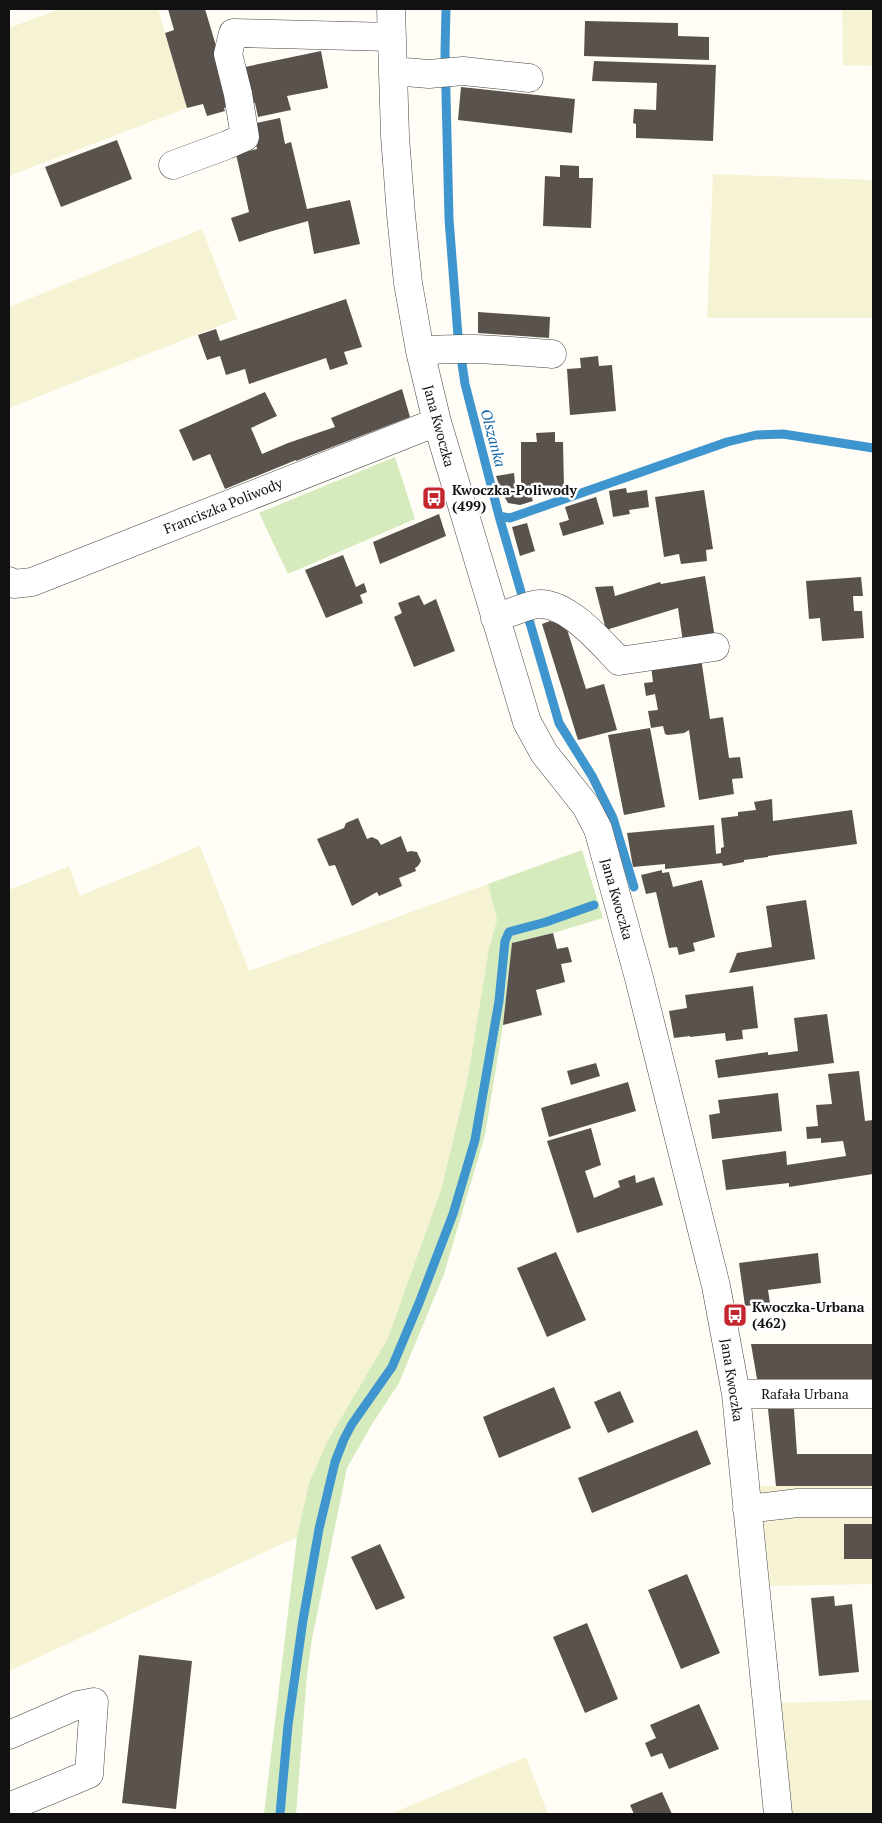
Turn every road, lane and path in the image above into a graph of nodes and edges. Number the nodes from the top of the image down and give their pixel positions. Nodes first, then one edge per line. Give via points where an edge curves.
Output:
1 (392, 9) edge
2 (392, 37) junction
3 (393, 71) junction
4 (529, 78) dead end
5 (173, 165) dead end
6 (430, 350) junction
7 (552, 354) dead end
8 (437, 422) junction
9 (9, 581) edge
10 (516, 611) junction
11 (715, 647) dead end
12 (736, 1394) junction
13 (873, 1394) edge
14 (873, 1503) edge
15 (747, 1509) junction
16 (9, 1735) edge
17 (9, 1807) edge
18 (778, 1814) edge

1 - 2 street, Jana Kwoczka
2 - 3 street, Jana Kwoczka
2 - 5 street via 233,33 228,54 245,137
3 - 4 street via 430,74 463,71
3 - 6 street, Jana Kwoczka via 408,283
6 - 7 street via 478,348
6 - 8 street, Jana Kwoczka
8 - 9 street, Franciszka Poliwody via 32,582 14,584
8 - 10 street, Jana Kwoczka
10 - 11 street via 555,607 582,622 619,661
10 - 12 street, Jana Kwoczka via 527,722 544,753 586,806 598,829 716,1286
12 - 13 street, Rafała Urbana
12 - 15 street, Jana Kwoczka
14 - 15 street via 798,1503
15 - 18 street, Jana Kwoczka
16 - 17 street via 78,1705 94,1702 88,1774

